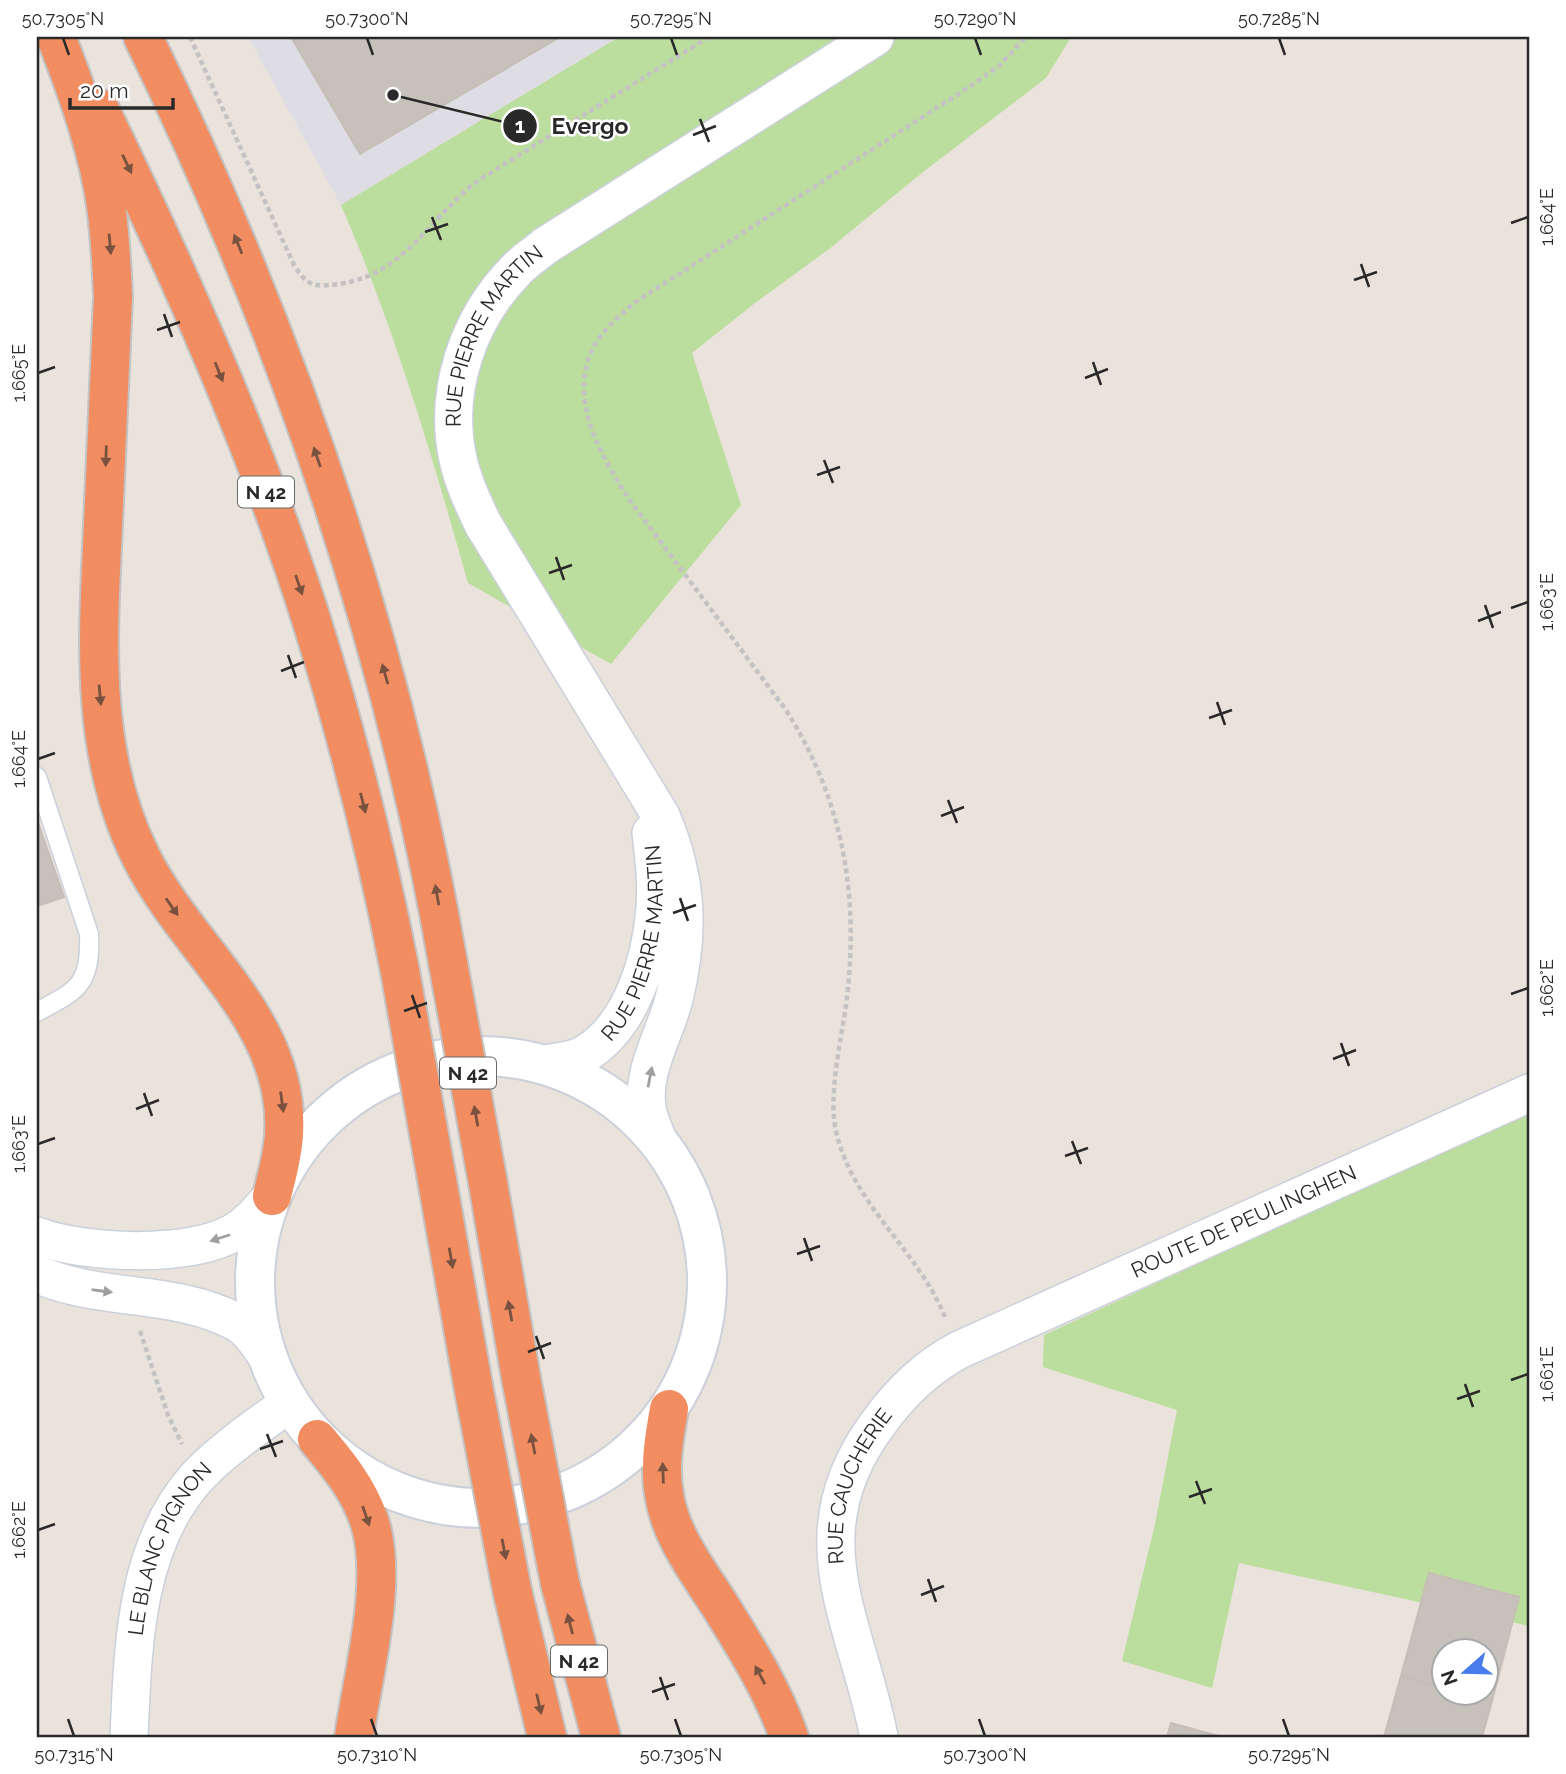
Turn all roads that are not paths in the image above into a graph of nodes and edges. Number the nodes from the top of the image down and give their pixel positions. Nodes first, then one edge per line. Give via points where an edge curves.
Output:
1 (56, 37) edge
2 (65, 37) edge
3 (143, 37) edge
4 (875, 37) edge
5 (37, 777) edge
6 (637, 778) junction
7 (37, 1012) edge
8 (543, 1064) junction
9 (1529, 1093) edge
10 (659, 1143) junction
11 (271, 1196) junction
12 (37, 1236) edge
13 (37, 1275) edge
14 (959, 1350) joint
15 (268, 1358) junction
16 (290, 1403) junction
17 (668, 1409) junction
18 (317, 1438) junction
19 (129, 1737) edge
20 (354, 1737) edge
21 (547, 1737) edge
22 (601, 1737) edge
23 (789, 1737) edge
24 (879, 1737) edge

1 -> 11 highway via 99,172 111,248 113,297 97,666 106,751 122,812 142,859 195,941 247,1007 271,1054 284,1129
2 -> 21 highway, N 42, bridge via 206,341 312,622 363,804 400,971 512,1590
22 -> 3 highway, N 42, bridge via 560,1583 433,872 392,699 337,513 270,323
4 - 6 street, RUE PIERRE MARTIN via 545,246 517,268 494,295 462,359 454,431 467,490 483,524
5 - 7 lane via 89,934 90,960 72,993
6 - 8 street, RUE PIERRE MARTIN via 656,872 654,916 644,964 619,1023 603,1041 580,1056
10 -> 6 street, RUE PIERRE MARTIN via 648,1111 648,1087 674,1000 685,909 672,843
8 - 10 street via 608,1094
8 - 11 street via 473,1055 426,1062 382,1078 324,1118 294,1154
9 - 14 street, ROUTE DE PEULINGHEN
10 - 17 street via 693,1205 707,1275 698,1345
11 -> 12 street via 246,1225 230,1235 190,1246 112,1250
11 - 15 street via 255,1265 257,1312
13 -> 15 street via 71,1287 177,1303 237,1322
14 - 24 street, RUE CAUCHERIE via 938,1361 892,1405 849,1469 839,1504 835,1537 838,1576
15 - 16 street
16 - 18 street
16 - 19 street, LE BLANC PIGNON via 198,1476 164,1529 142,1595
17 - 18 street via 645,1438 600,1475 566,1492 510,1507 452,1507 405,1496 362,1475
23 -> 17 highway via 738,1635 694,1566 669,1515 662,1468
18 -> 20 highway via 359,1498 374,1546 374,1607

